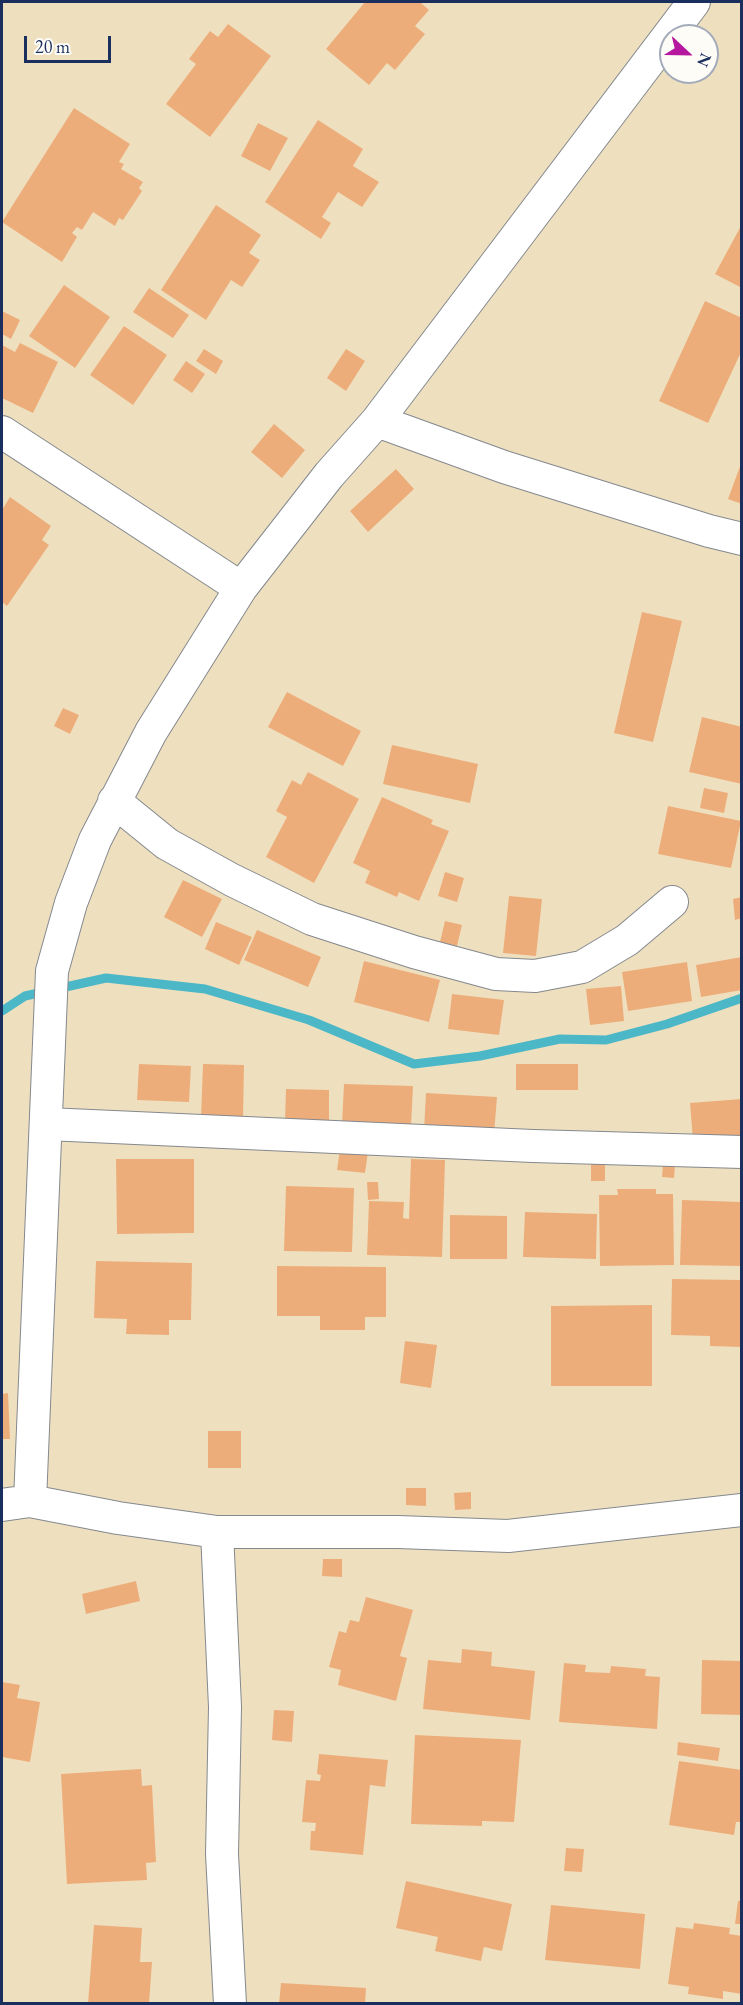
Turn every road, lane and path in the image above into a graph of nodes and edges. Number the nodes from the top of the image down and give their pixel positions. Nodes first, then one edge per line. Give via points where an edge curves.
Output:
1 (694, 2) edge
2 (377, 421) junction
3 (2, 432) edge
4 (741, 539) edge
5 (241, 588) junction
6 (114, 801) junction
7 (672, 902) dead end
8 (47, 1124) junction
9 (741, 1152) edge
10 (16, 1503) edge
11 (741, 1510) edge
12 (217, 1532) junction
13 (230, 2004) edge

1 - 2 street
2 - 4 street via 504,467
2 - 5 street via 329,475
3 - 5 street
5 - 6 street via 151,732
6 - 7 street via 167,844 312,919 496,974 535,976 582,967 627,940
6 - 8 street via 70,903 52,971
8 - 9 street
8 - 10 street
10 - 12 street
11 - 12 street via 508,1536
12 - 13 street via 225,1707 222,1854

